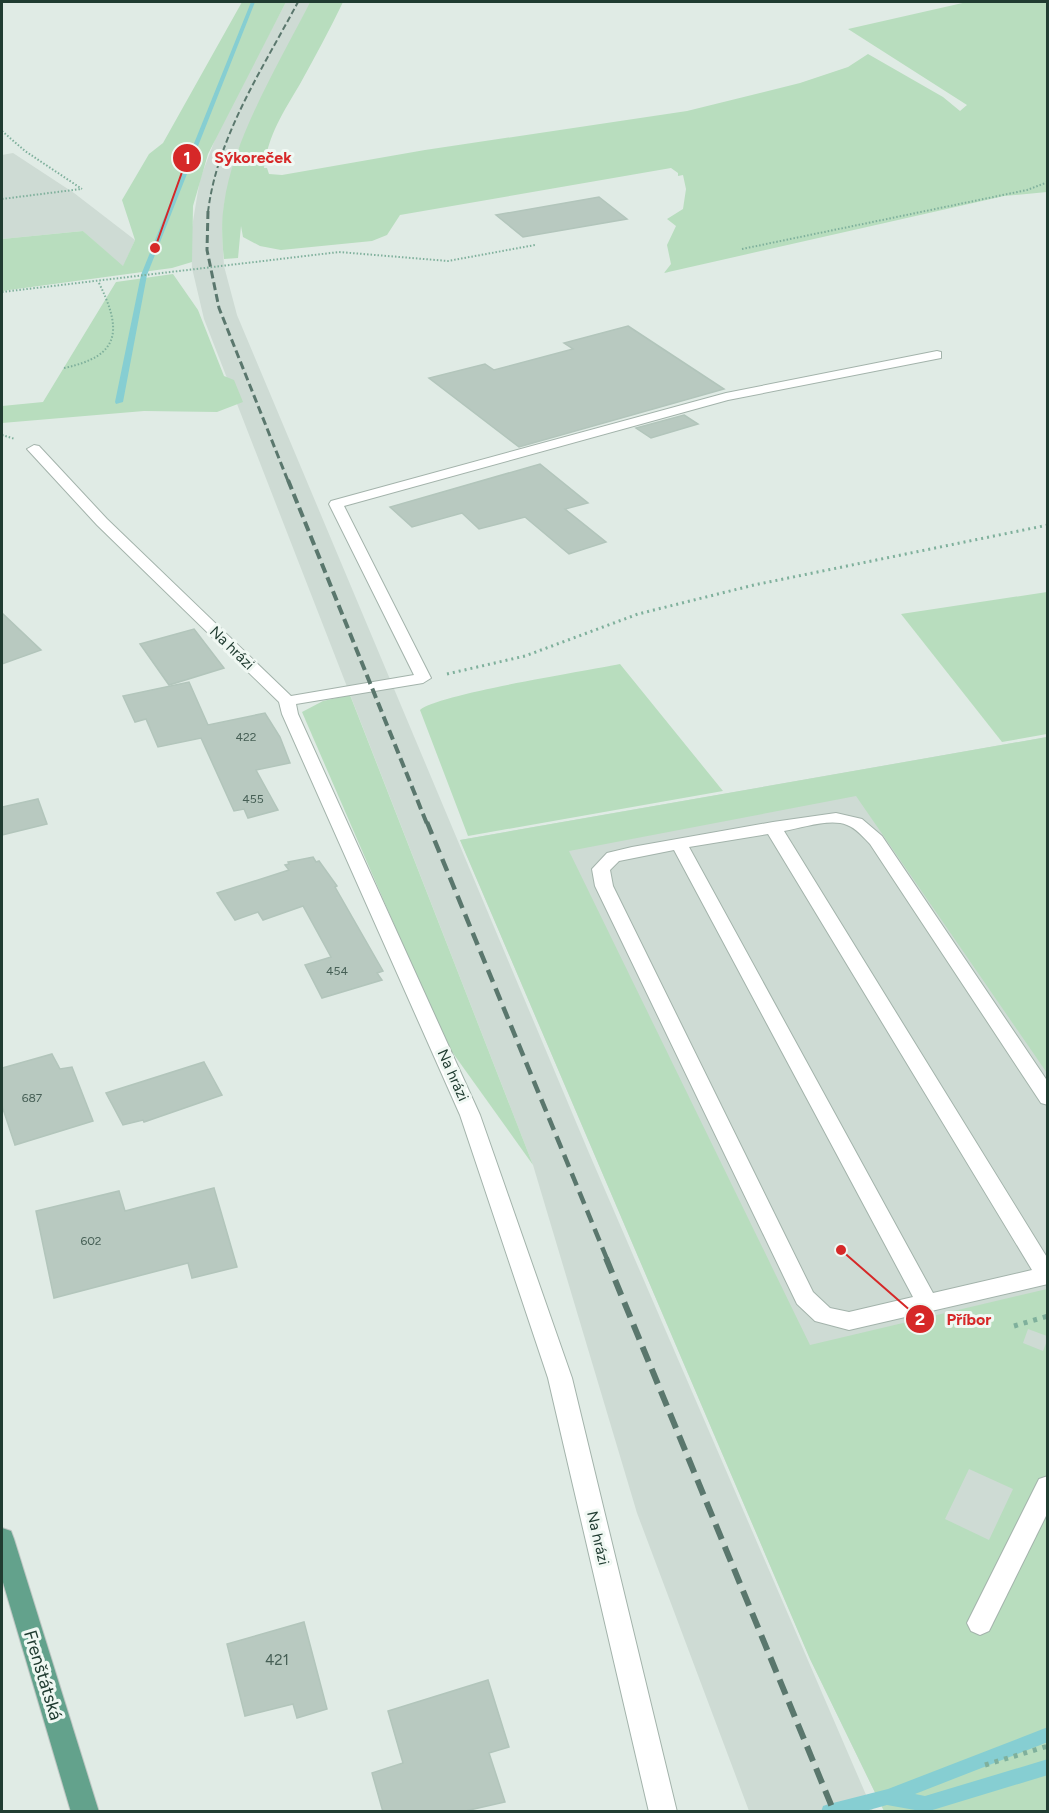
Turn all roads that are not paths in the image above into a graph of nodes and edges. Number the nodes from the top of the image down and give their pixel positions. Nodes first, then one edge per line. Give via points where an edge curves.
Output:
1 (937, 355) dead end
2 (34, 449) dead end
3 (287, 701) junction
4 (773, 827) junction
5 (679, 844) junction
6 (1047, 1098) edge
7 (1047, 1275) edge
8 (927, 1302) junction
9 (1047, 1486) edge
10 (2, 1539) edge
11 (980, 1623) dead end
12 (85, 1812) edge
13 (663, 1812) edge

1 - 3 street via 726,397 336,504 423,678
2 - 3 street, Na hrázi via 102,522
3 - 13 street, Na hrázi via 470,1115 560,1378
4 - 5 street
4 - 6 street via 839,818 859,822 876,840
4 - 7 street
5 - 8 street
5 - 8 street via 613,857 600,869 604,886 805,1298 823,1315 849,1321
7 - 8 street
9 - 11 street
10 - 12 main road, Frenštátská

